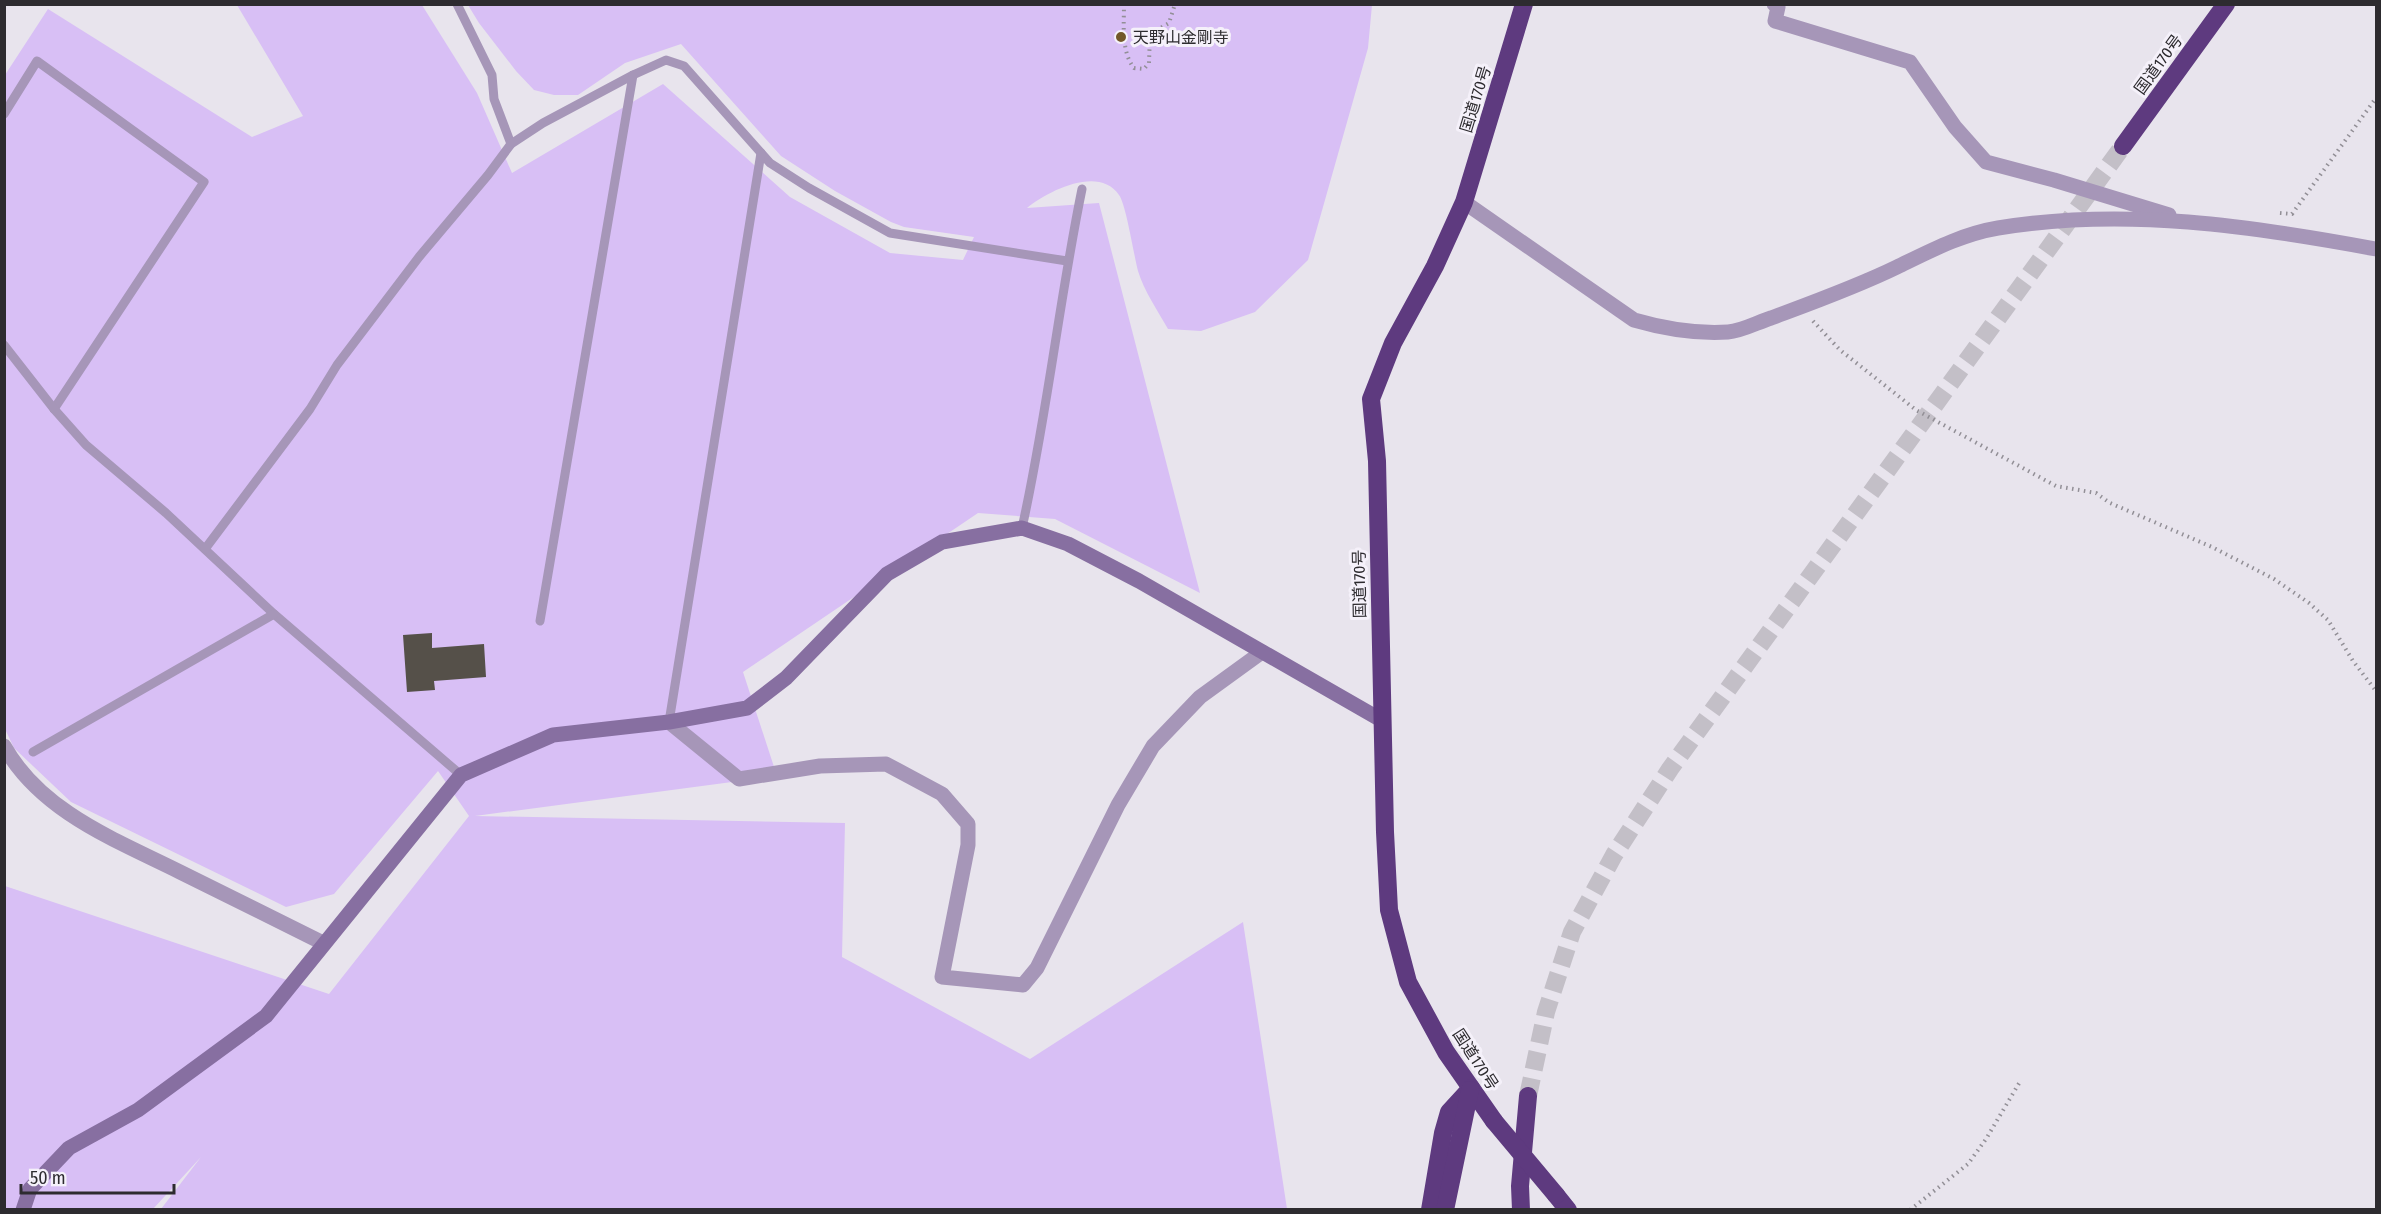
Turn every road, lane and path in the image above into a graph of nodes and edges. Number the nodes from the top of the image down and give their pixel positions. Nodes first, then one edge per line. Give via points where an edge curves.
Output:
1 (457, 4) edge
2 (1124, 4) edge
3 (1175, 4) edge
4 (1524, 4) edge
5 (1774, 4) edge
6 (2226, 4) edge
7 (633, 75) junction
8 (2376, 98) edge
9 (4, 114) edge
10 (511, 144) junction
11 (2123, 146) tunnel mouth
12 (761, 153) junction
13 (1082, 189) dead end
14 (1464, 202) junction
15 (2269, 212) dead end
16 (2185, 220) junction
17 (2376, 249) edge
18 (1067, 261) junction
19 (1801, 307) junction
20 (4, 345) edge
21 (54, 409) junction
22 (1022, 528) junction
23 (205, 549) junction
24 (274, 614) junction
25 (540, 621) dead end
26 (1262, 652) junction
27 (2376, 691) edge
28 (1383, 721) junction
29 (669, 722) junction
30 (4, 746) edge
31 (33, 752) dead end
32 (461, 775) junction
33 (323, 944) junction
34 (2021, 1080) dead end
35 (1471, 1088) junction
36 (1528, 1096) tunnel mouth
37 (23, 1209) edge
38 (1430, 1209) edge
39 (1445, 1209) edge
40 (1521, 1209) edge
41 (1568, 1209) edge
42 (1910, 1209) edge

1 - 10 lane via 492,75 494,99
2 - 3 path via 1128,62 1134,68 1144,69 1149,63 1150,34 1169,23
4 - 14 highway, 国道170号
5 - 16 street via 1778,7 1775,21 1911,62 1955,127 1986,162
6 - 11 highway, 国道170号
7 - 10 lane
7 - 12 lane via 666,60 684,66
7 - 25 lane
8 - 15 path via 2292,214
9 - 21 lane via 37,61 204,182
10 - 23 lane via 419,257
12 - 18 lane via 809,188 890,233
12 - 29 lane
13 - 18 lane
14 - 19 street via 1634,320 1694,333 1731,332
14 - 28 highway, 国道170号 via 1393,343 1371,399 1377,461
16 - 17 street via 2291,233
16 - 19 street via 2068,219 1996,229 1953,240 1851,289
18 - 22 lane
19 - 27 path via 1840,350 1916,410 2056,486 2096,493 2110,503 2212,547 2292,591 2328,620
20 - 21 lane
21 - 23 lane via 86,445
22 - 26 street via 1068,544
22 - 29 street via 942,542 887,574 786,678 747,708
23 - 24 lane
24 - 31 lane
24 - 32 lane
26 - 28 street
26 - 29 street via 1200,697 1153,746 1118,805 1037,968 1023,985 942,977 968,845 968,824 942,794 886,764 820,766 739,779
28 - 35 highway, 国道170号 via 1389,910 1408,982 1446,1052
29 - 32 street via 553,735
30 - 33 street via 36,788 78,821
32 - 33 street
33 - 37 street via 266,1016 138,1110 69,1148 30,1189
34 - 42 path via 1968,1164
35 - 38 highway via 1449,1113
35 - 39 highway
35 - 41 highway, 国道170号, bridge
36 - 40 highway

